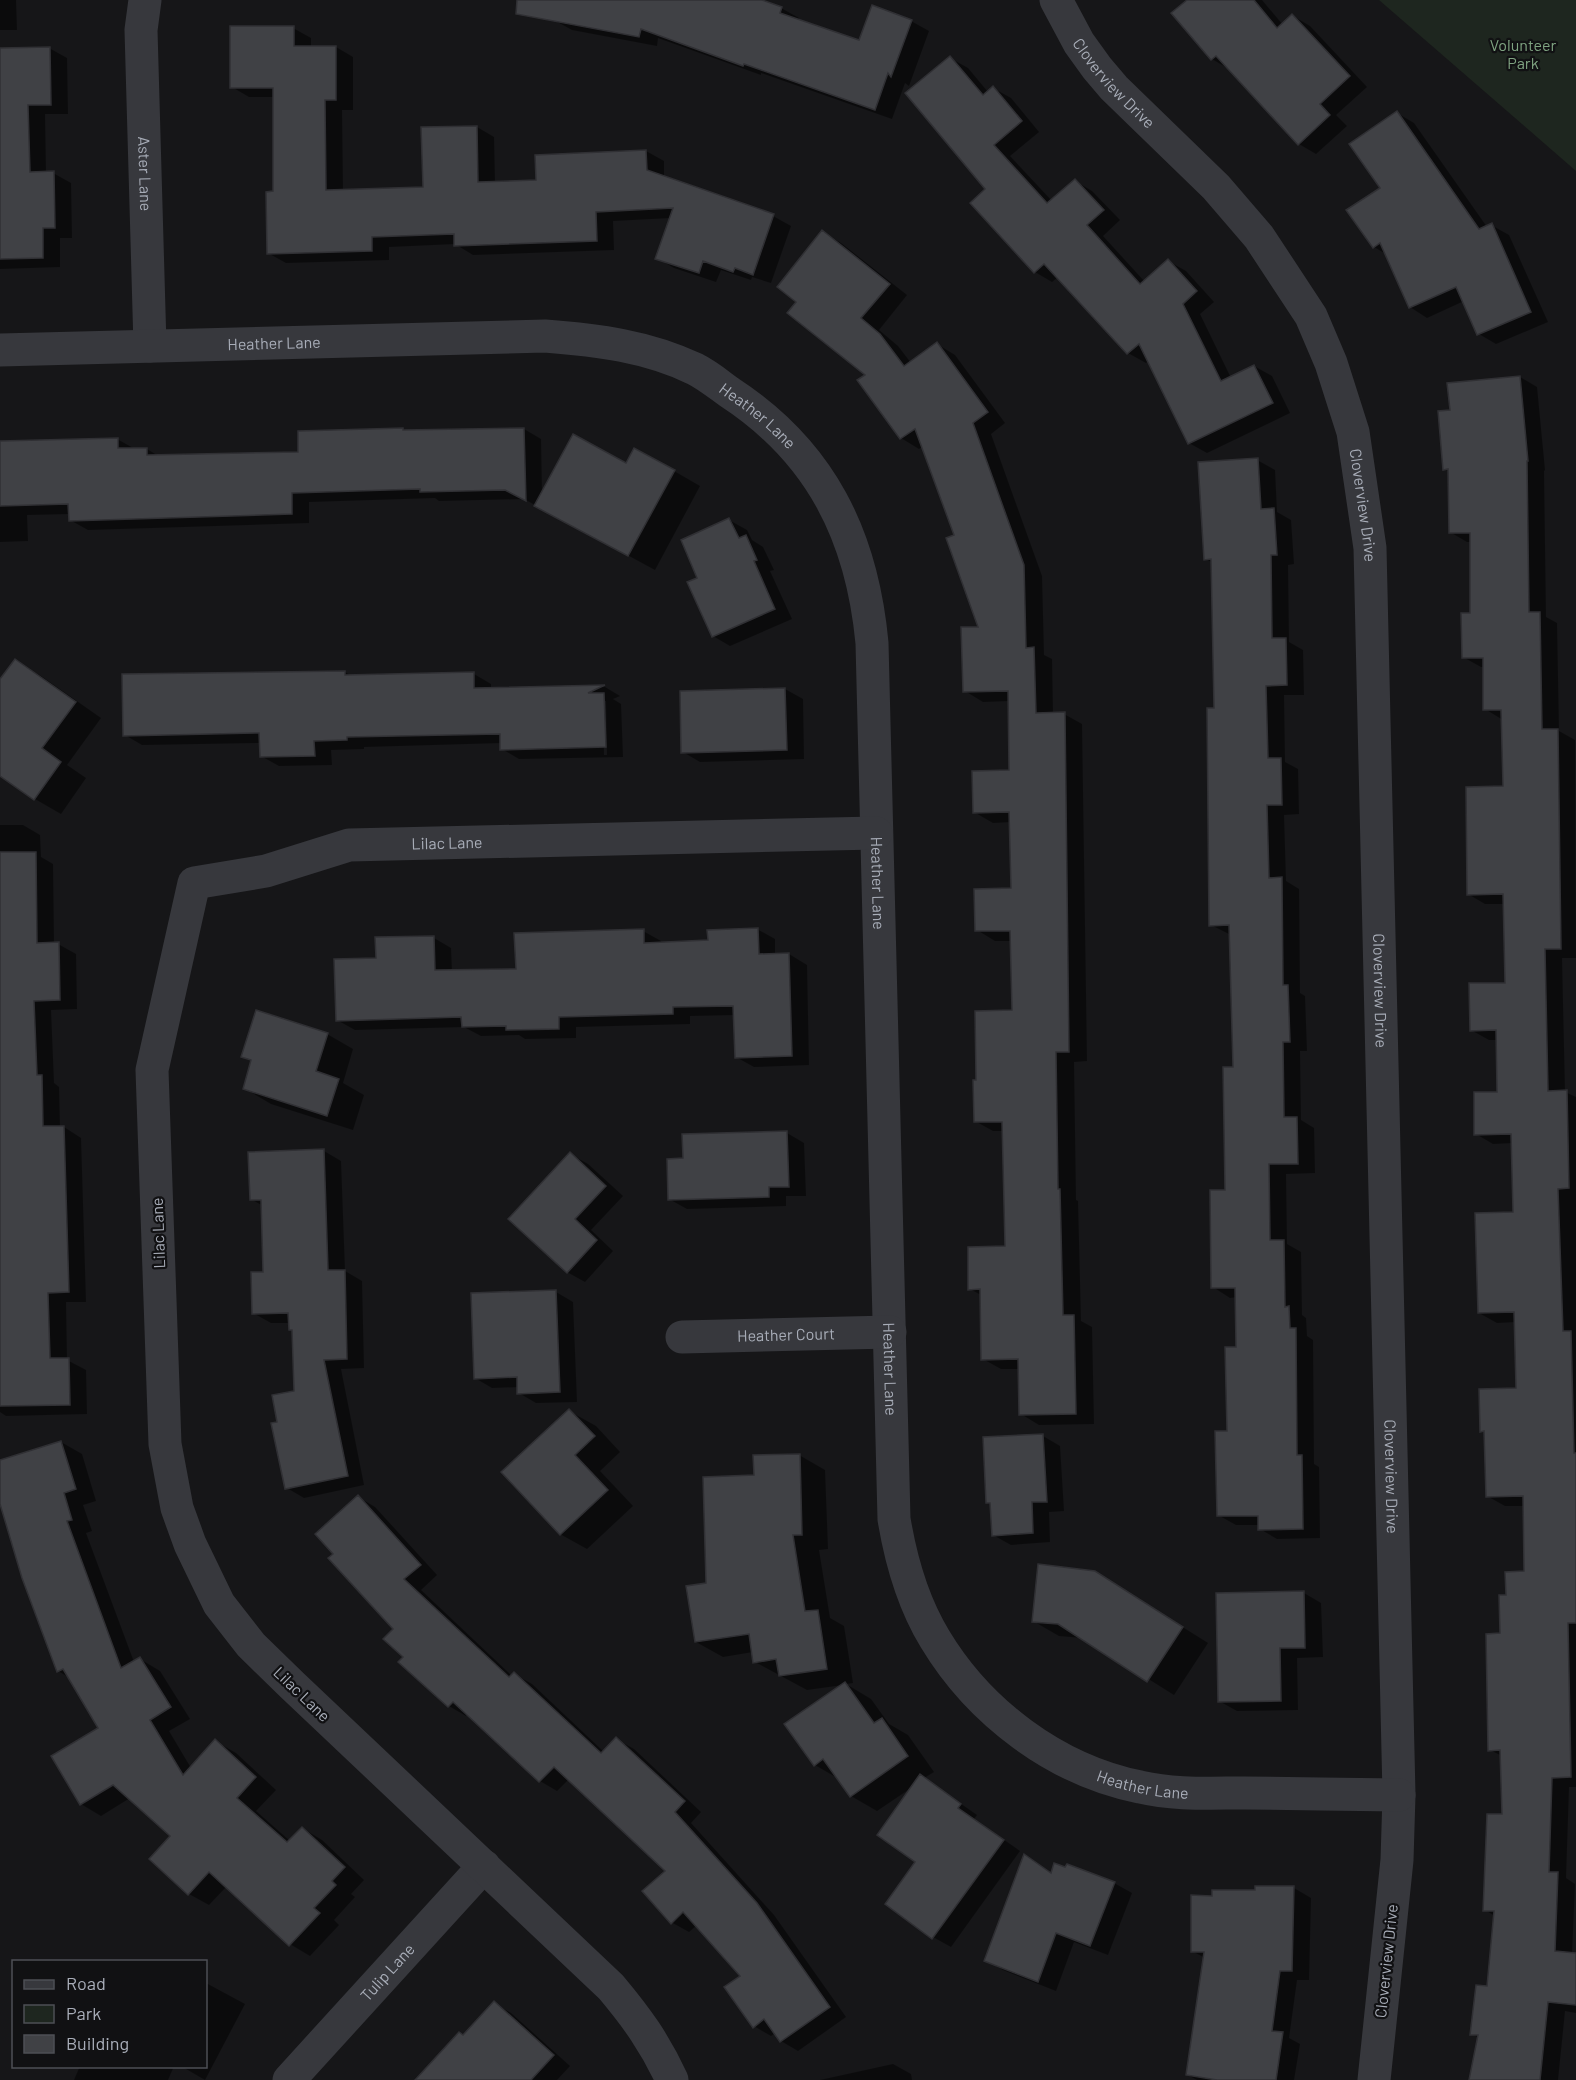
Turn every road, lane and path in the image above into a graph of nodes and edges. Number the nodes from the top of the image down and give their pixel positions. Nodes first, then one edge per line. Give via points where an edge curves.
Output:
1 (145, 0) edge
2 (1056, 0) edge
3 (150, 346) junction
4 (0, 350) edge
5 (876, 833) junction
6 (890, 1332) junction
7 (681, 1337) dead end
8 (1399, 1795) junction
9 (484, 1866) junction
10 (289, 2080) edge
11 (672, 2080) edge
12 (1374, 2080) edge

1 - 3 street, Aster Lane via 141,30
2 - 8 street, Cloverview Drive via 1097,68 1216,187 1289,280 1311,316 1331,363 1353,432 1370,548
3 - 4 street, Heather Lane
3 - 5 street, Heather Lane via 545,336 600,340 696,369 750,405 810,464 852,544 869,611 872,643
5 - 6 street, Heather Lane
5 - 9 street, Lilac Lane via 349,845 266,871 194,883 152,1070 165,1444 177,1508 219,1604 251,1645
6 - 7 street, Heather Court
6 - 8 street, Heather Lane via 894,1519 900,1554 934,1638 960,1676 986,1703 1025,1737 1057,1757 1139,1787 1178,1793
8 - 12 street, Cloverview Drive via 1397,1860
9 - 10 street, Tulip Lane
9 - 11 street, Lilac Lane via 611,1987 638,2019

